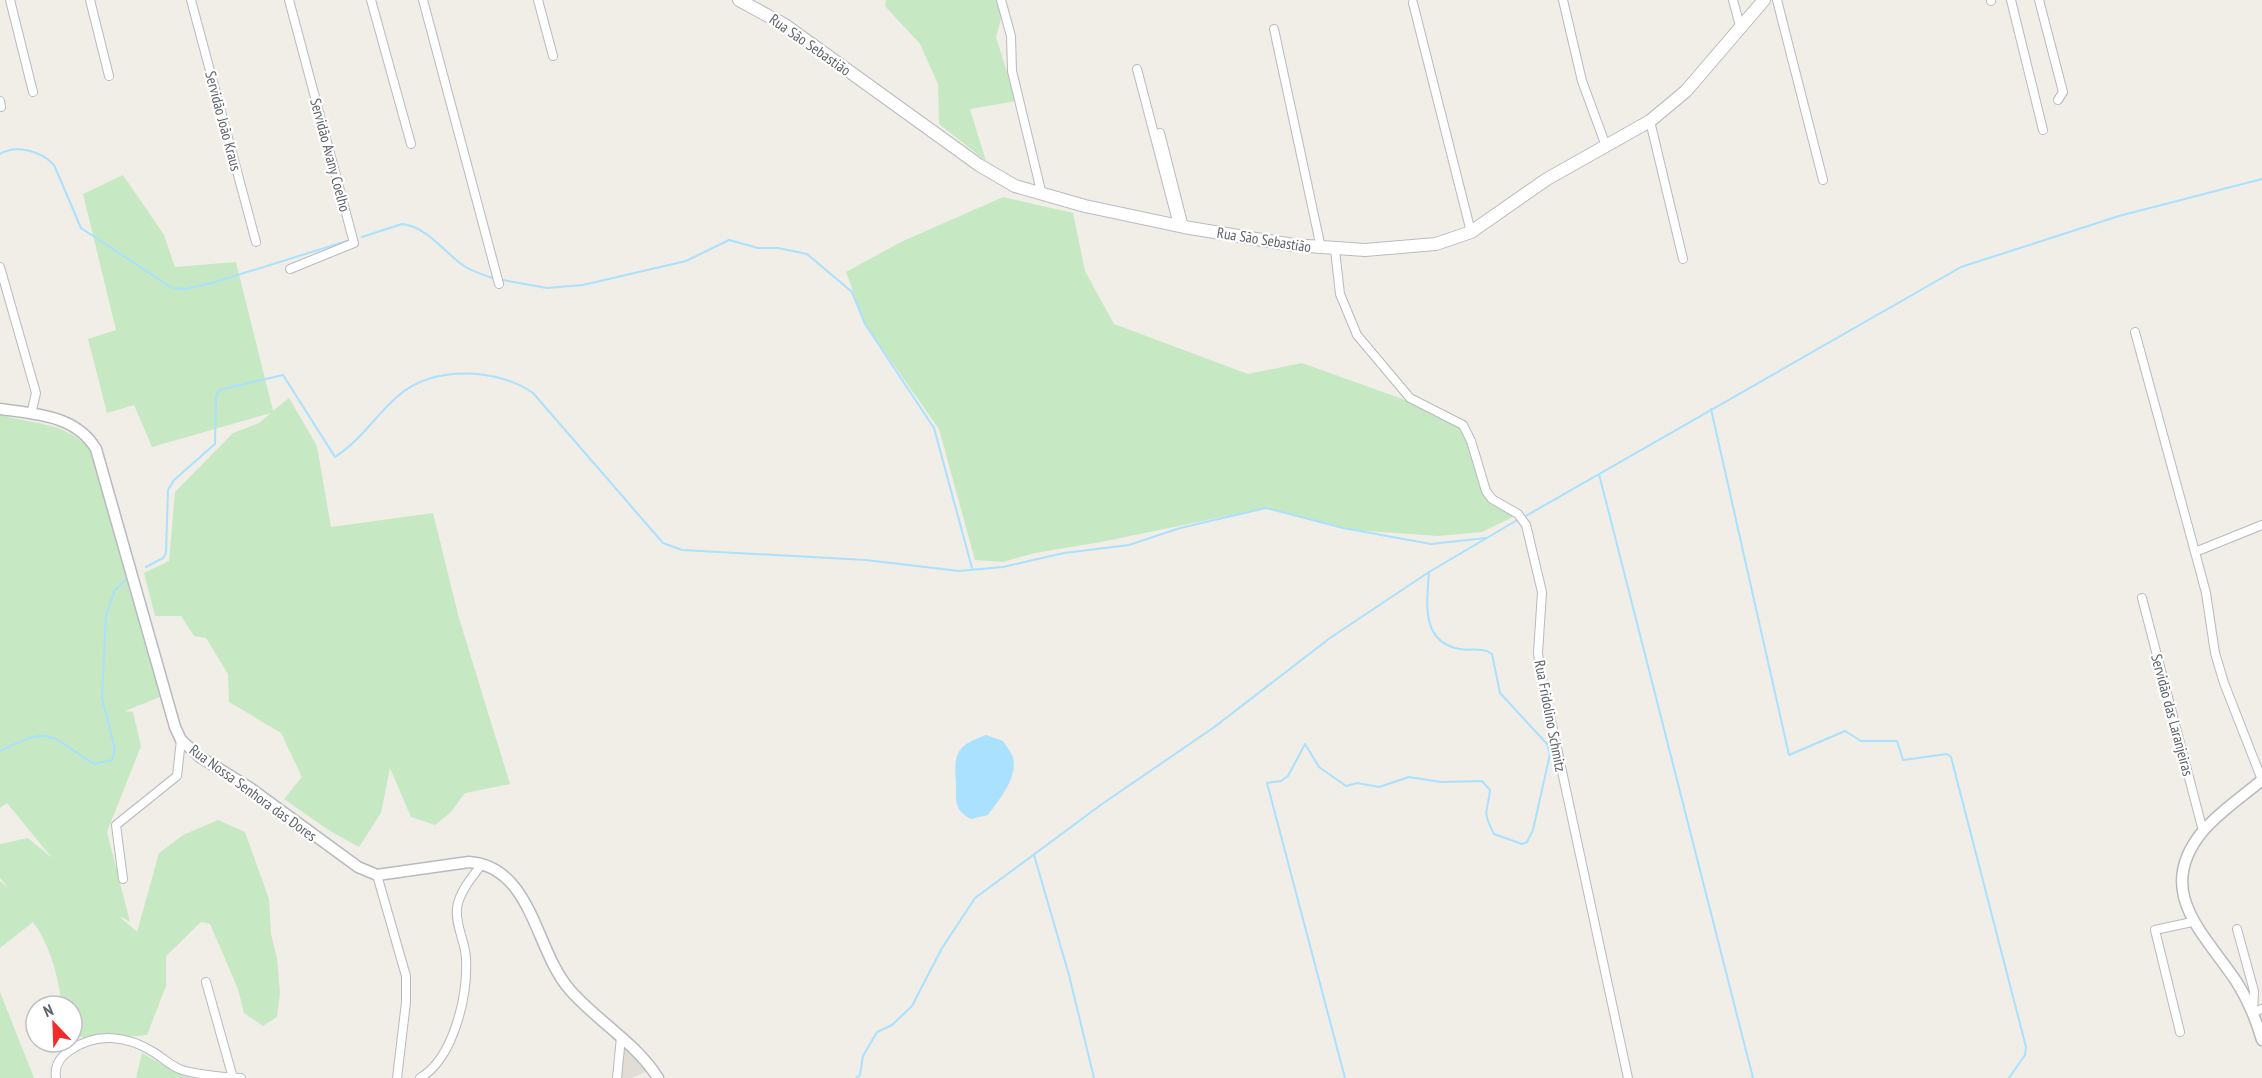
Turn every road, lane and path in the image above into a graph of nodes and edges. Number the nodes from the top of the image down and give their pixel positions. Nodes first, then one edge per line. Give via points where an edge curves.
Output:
1 (10, 0) edge
2 (90, 0) edge
3 (191, 0) edge
4 (289, 0) edge
5 (371, 0) edge
6 (423, 0) edge
7 (538, 0) edge
8 (739, 0) edge
9 (1001, 0) edge
10 (1563, 0) edge
11 (1733, 0) edge
12 (1764, 0) edge
13 (1777, 0) edge
14 (2011, 0) edge
15 (2039, 0) edge
16 (1413, 3) dead end
17 (1740, 26) junction
18 (1274, 29) dead end
19 (553, 56) dead end
20 (1137, 69) dead end
21 (109, 76) dead end
22 (33, 92) dead end
23 (2058, 100) dead end
24 (1650, 121) junction
25 (2043, 130) dead end
26 (1160, 133) dead end
27 (411, 144) dead end
28 (1606, 146) junction
29 (1822, 180) dead end
30 (1042, 195) junction
31 (1181, 226) junction
32 (1471, 232) junction
33 (256, 242) dead end
34 (1321, 248) junction
35 (1335, 250) junction
36 (1683, 259) dead end
37 (0, 267) edge
38 (290, 269) dead end
39 (499, 284) dead end
40 (2135, 332) dead end
41 (0, 409) edge
42 (31, 414) junction
43 (2262, 525) edge
44 (2195, 552) junction
45 (2142, 598) dead end
46 (181, 740) junction
47 (2262, 780) edge
48 (2203, 831) junction
49 (482, 864) junction
50 (376, 875) junction
51 (123, 879) dead end
52 (2192, 921) junction
53 (2238, 929) dead end
54 (206, 982) dead end
55 (2257, 1011) edge
56 (2180, 1032) dead end
57 (621, 1036) junction
58 (2262, 1040) edge
59 (84, 1041) edge
60 (64, 1054) edge
61 (56, 1078) edge
62 (232, 1078) edge
63 (241, 1078) edge
64 (397, 1078) edge
65 (420, 1078) edge
66 (617, 1078) edge
67 (658, 1078) edge
68 (1628, 1078) edge

1 - 22 street
2 - 21 street
3 - 33 street, Servidão João Kraus
4 - 38 street, Servidão Avany Coelho via 354,243
5 - 27 street
6 - 39 street
7 - 19 street
8 - 30 main road, Rua São Sebastião via 785,25 990,172
9 - 30 street via 1011,36 1012,71
10 - 28 street via 1582,81
11 - 17 street
12 - 17 main road, Rua São Sebastião
13 - 29 street
14 - 25 street
15 - 23 street via 2063,92
16 - 32 street
17 - 24 main road, Rua São Sebastião via 1680,98
18 - 34 street
20 - 31 street
24 - 28 main road, Rua São Sebastião
24 - 36 street
26 - 31 street
28 - 32 main road, Rua São Sebastião via 1539,183
30 - 31 main road, Rua São Sebastião
31 - 34 main road, Rua São Sebastião
32 - 35 main road, Rua São Sebastião via 1418,247
34 - 35 main road, Rua São Sebastião
35 - 68 street, Rua Fridolino Schmitz via 1340,294 1357,335 1410,399 1463,425 1486,491 1526,525 1542,592 1539,669
37 - 42 street via 36,393
40 - 44 street
41 - 42 street, Rua Nossa Senhora das Dores
42 - 46 street, Rua Nossa Senhora das Dores via 74,426 96,448
43 - 44 street
44 - 47 street via 2221,673
45 - 48 street, Servidão das Laranjeiras
46 - 50 street, Rua Nossa Senhora das Dores via 344,858
46 - 51 street via 177,776 116,825
47 - 48 street
48 - 52 street via 2188,855 2183,878 2184,900
49 - 50 street via 469,862
49 - 57 street via 497,871 519,892 564,982
49 - 65 street via 466,885 457,906 466,957 463,1008 433,1066
50 - 64 street via 406,983
52 - 55 street
52 - 56 street via 2156,930
53 - 55 street
54 - 62 street
55 - 58 street
57 - 66 street
57 - 67 street
59 - 62 street via 125,1038 184,1070
60 - 61 street via 56,1065
62 - 63 street

